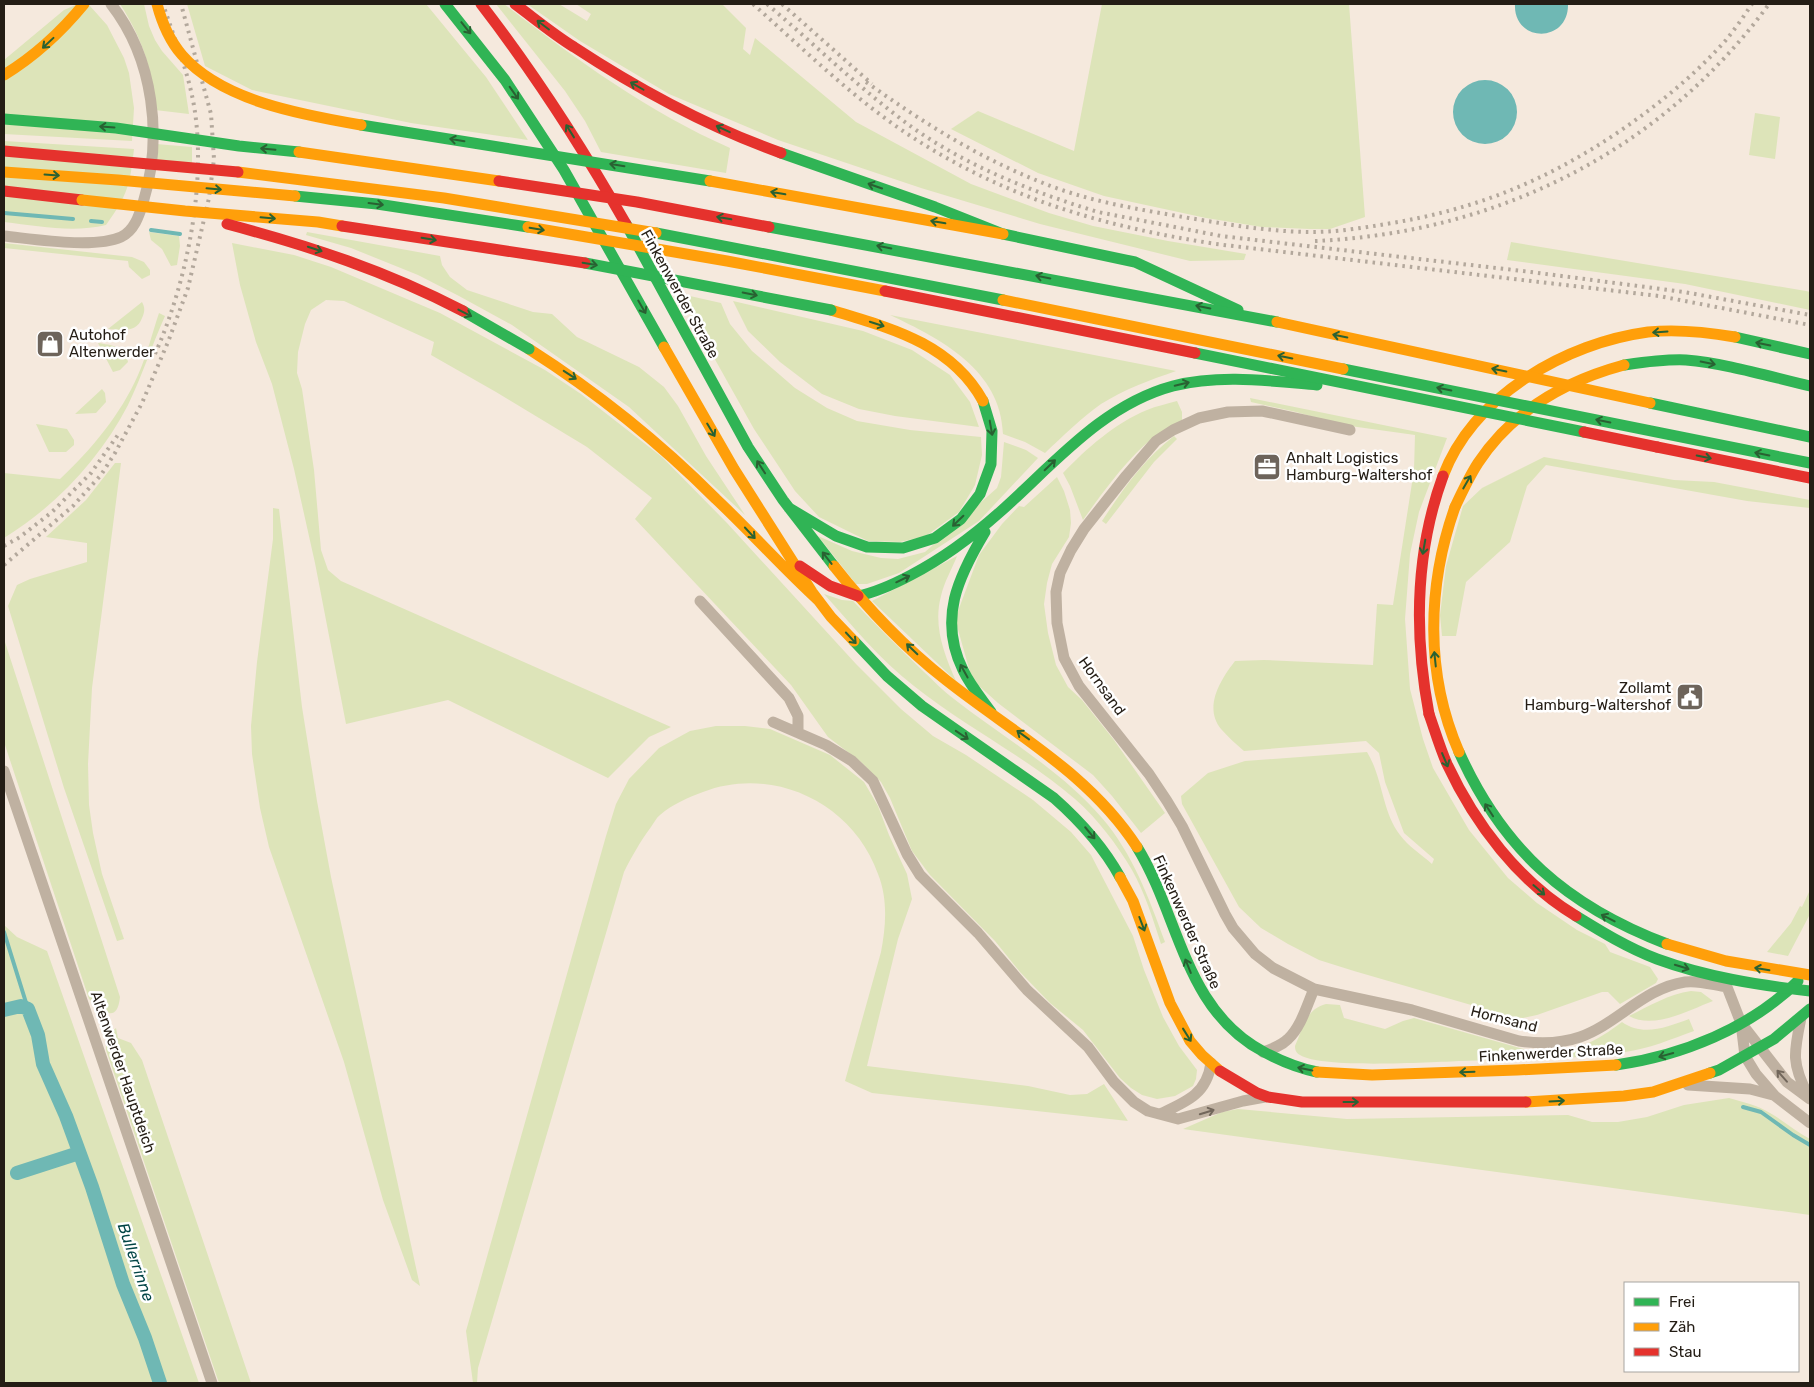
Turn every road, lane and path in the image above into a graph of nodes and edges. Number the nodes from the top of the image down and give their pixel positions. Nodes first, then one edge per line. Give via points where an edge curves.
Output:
1 (84, 4) edge
2 (111, 4) edge
3 (157, 4) edge
4 (446, 4) edge
5 (480, 4) edge
6 (515, 4) edge
7 (4, 75) edge
8 (4, 120) edge
9 (4, 151) edge
10 (4, 172) edge
11 (4, 191) edge
12 (185, 211) junction
13 (1003, 234) junction
14 (4, 236) edge
15 (1251, 316) junction
16 (1810, 354) edge
17 (1810, 386) edge
18 (1369, 389) junction
19 (1350, 430) dead end
20 (1810, 437) edge
21 (1810, 463) edge
22 (1810, 478) edge
23 (789, 508) junction
24 (993, 518) junction
25 (795, 563) junction
26 (858, 596) junction
27 (700, 601) dead end
28 (819, 601) junction
29 (991, 712) junction
30 (773, 722) dead end
31 (798, 732) junction
32 (4, 771) edge
33 (7, 791) edge
34 (1810, 967) edge
35 (1810, 975) edge
36 (1314, 990) junction
37 (1810, 991) edge
38 (1810, 1009) edge
39 (1801, 1018) junction
40 (1741, 1023) junction
41 (1761, 1047) junction
42 (1263, 1052) junction
43 (1745, 1056) junction
44 (1210, 1063) junction
45 (1682, 1084) junction
46 (1268, 1096) junction
47 (1775, 1096) junction
48 (1810, 1099) edge
49 (1160, 1114) junction
50 (1810, 1123) edge
51 (212, 1383) edge

1 -> 7 main road via 50,43
2 - 14 street via 132,36 141,57 151,101 154,139 150,181 132,229 107,242 89,243
13 -> 3 main road, bridge via 638,168 300,112 224,87 204,74 182,56 167,35
4 -> 25 main road, Finkenwerder Straße via 505,80 564,170 715,438
23 -> 5 main road, Finkenwerder Straße via 727,410 594,169 516,50
13 -> 6 main road, bridge via 767,149 680,109 572,46
15 -> 8 main road, bridge via 618,199 116,128
21 -> 9 main road, bridge via 632,228 313,180
10 -> 18 main road, bridge via 377,204 572,234 766,268
11 - 12 main road, bridge
12 -> 23 main road, bridge via 318,222 569,260 831,310 879,324 922,342 961,370 975,387 991,426 993,450 990,471 980,496 948,530 929,542 905,549 866,547 847,541
12 -> 28 main road, bridge via 338,257 466,313 529,349 576,379 642,430 716,498
13 - 15 main road, bridge via 1135,262
20 -> 15 main road, bridge
16 -> 37 main road, bridge via 1708,333 1649,333 1578,351 1538,371 1489,409 1462,440 1445,471 1424,548 1418,594 1422,675 1429,714 1447,764 1462,796 1489,837 1520,873 1573,916 1618,942 1661,960 1705,974
35 -> 17 main road, bridge via 1709,958 1668,944 1594,910 1550,879 1501,827 1459,752 1436,674 1433,630 1435,581 1454,507 1482,458 1507,428 1555,391 1590,375 1627,364 1665,360 1704,362
18 -> 22 main road, bridge
24 -> 18 main road, bridge via 1099,422 1113,412 1172,387 1204,380 1231,380
19 - 36 street, Hornsand via 1262,411 1228,412 1199,418 1173,430 1156,441 1084,530 1060,573 1056,592 1057,623 1070,671 1167,801 1234,928 1255,954 1273,968
26 -> 23 main road, Finkenwerder Straße
26 -> 24 main road via 884,588 921,570 954,550
29 -> 24 main road via 963,670 952,641 950,620 962,572
25 - 26 main road, Finkenwerder Straße via 830,586
25 - 28 main road, Finkenwerder Straße
29 -> 26 main road, Finkenwerder Straße via 946,680
27 - 31 street via 789,698 798,716
28 -> 44 main road, Finkenwerder Straße via 887,676 961,734 1031,780 1072,813 1094,837 1133,901 1176,1017 1190,1041
42 -> 29 main road, Finkenwerder Straße via 1222,1020 1198,989 1148,867 1117,819 1061,764
30 - 31 street, Finkenwerder Straße
31 - 49 street, Finkenwerder Straße via 852,761 873,781 920,875 978,932 1027,990 1088,1047 1124,1094 1139,1106
32 - 33 street, Altenwerder Hauptdeich
33 - 51 street, Altenwerder Hauptdeich
34 - 40 main road, Finkenwerder Straße via 1771,1004
36 - 40 street, Hornsand via 1412,1010 1519,1041 1547,1043 1581,1037 1651,994 1693,981 1727,987
36 - 42 street via 1293,1033 1287,1040
38 - 39 main road, Finkenwerder Straße
39 - 41 main road, Finkenwerder Straße
39 - 48 street via 1795,1062
40 - 41 street
40 -> 42 main road, Finkenwerder Straße via 1675,1052 1605,1066 1352,1074 1307,1070
40 - 43 street
41 - 43 main road, Finkenwerder Straße
48 -> 41 street via 1787,1082
43 - 45 main road, Finkenwerder Straße
43 - 47 street
44 - 46 main road, Finkenwerder Straße via 1248,1088
44 - 49 street via 1209,1075 1202,1089
46 -> 45 main road, Finkenwerder Straße via 1302,1102 1530,1102 1624,1096
45 - 47 street, Finkenwerder Straße via 1750,1089
49 -> 46 street, Finkenwerder Straße via 1185,1118
47 - 50 street

